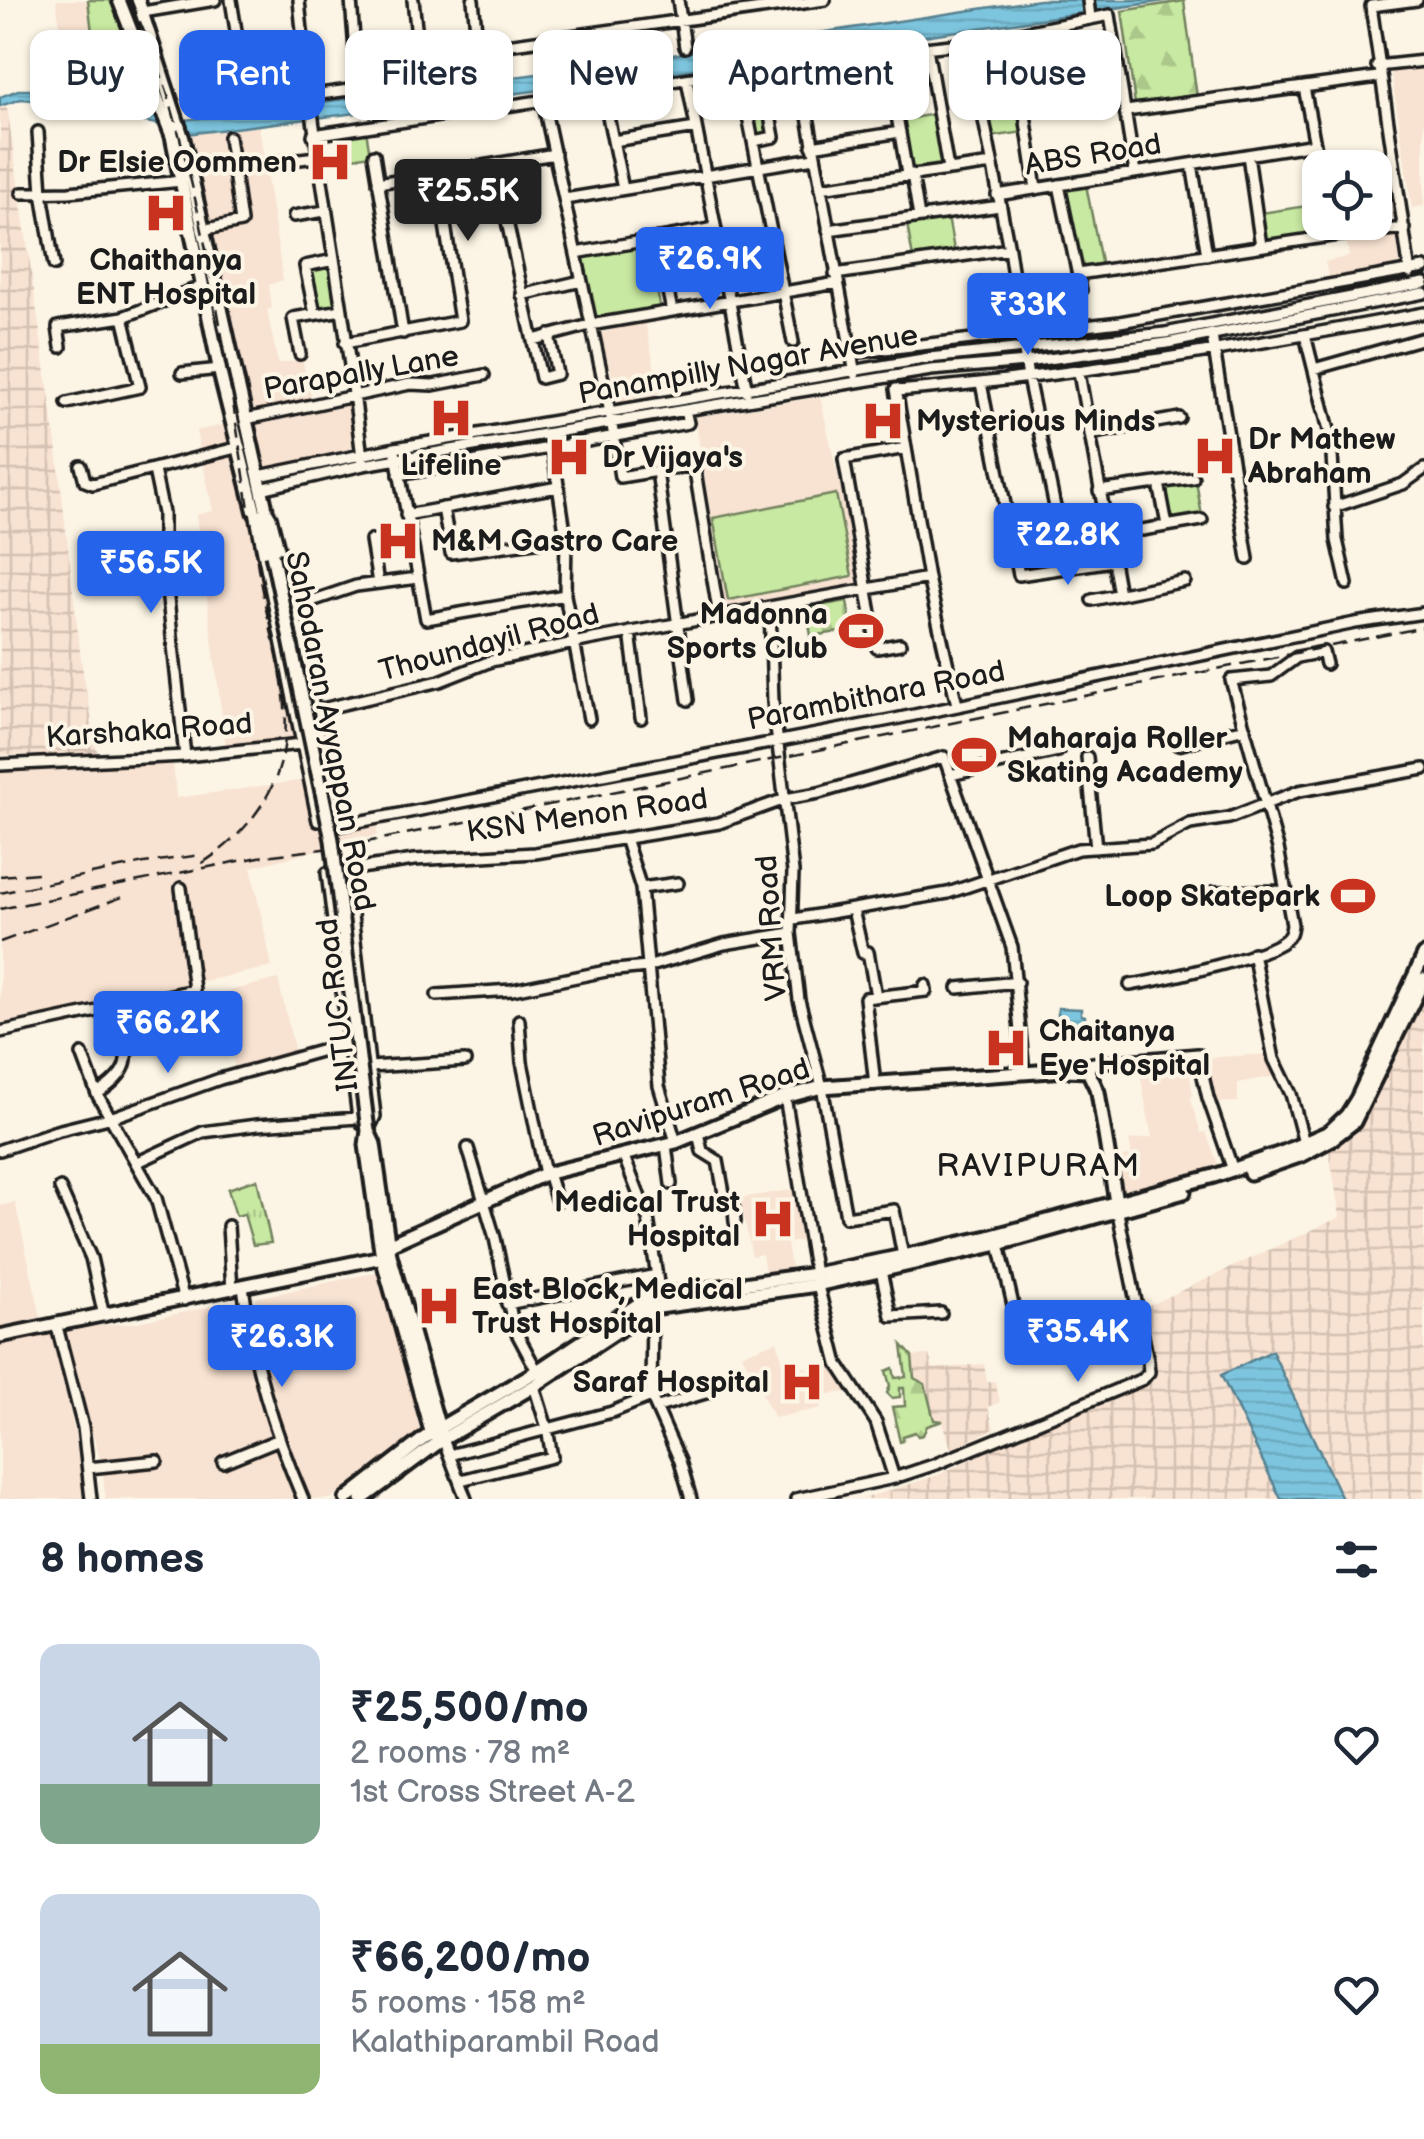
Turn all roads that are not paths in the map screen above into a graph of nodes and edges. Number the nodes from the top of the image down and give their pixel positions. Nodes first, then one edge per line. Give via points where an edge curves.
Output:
1 (119, 0) edge
2 (215, 0) edge
3 (231, 0) edge
4 (298, 0) edge
5 (351, 0) edge
6 (413, 0) edge
7 (473, 0) edge
8 (678, 0) edge
9 (825, 0) edge
10 (1088, 0) edge
11 (1418, 0) edge
12 (141, 6) edge
13 (1090, 18) junction
14 (682, 22) junction
15 (236, 30) edge
16 (301, 30) edge
17 (353, 30) edge
18 (416, 30) edge
19 (476, 30) edge
20 (1033, 30) edge
21 (513, 44) edge
22 (685, 47) dead end
23 (929, 60) edge
24 (1424, 60) edge
25 (1378, 71) junction
26 (693, 79) edge
27 (688, 80) junction
28 (673, 82) edge
29 (1304, 87) junction
30 (533, 102) edge
31 (1126, 110) junction
32 (171, 115) junction
33 (311, 120) edge
34 (547, 120) edge
35 (609, 120) edge
36 (749, 120) edge
37 (771, 120) edge
38 (808, 120) edge
39 (898, 120) edge
40 (984, 120) edge
41 (1026, 120) edge
42 (696, 128) junction
43 (38, 132) dead end
44 (900, 132) junction
45 (313, 135) junction
46 (228, 136) dead end
47 (177, 138) junction
48 (613, 141) junction
49 (753, 141) junction
50 (1315, 144) junction
51 (812, 146) junction
52 (1316, 150) edge
53 (555, 154) junction
54 (1248, 154) junction
55 (374, 155) dead end
56 (316, 156) junction
57 (814, 158) junction
58 (284, 161) dead end
59 (992, 164) junction
60 (1192, 164) junction
61 (495, 166) junction
62 (758, 168) junction
63 (948, 169) junction
64 (1135, 172) junction
65 (438, 173) junction
66 (910, 174) junction
67 (704, 177) junction
68 (182, 181) junction
69 (378, 183) junction
70 (1059, 185) junction
71 (820, 188) junction
72 (623, 189) junction
73 (1036, 189) junction
74 (22, 193) dead end
75 (42, 193) junction
76 (565, 198) junction
77 (998, 200) junction
78 (325, 211) junction
79 (294, 216) dead end
80 (919, 217) junction
81 (714, 228) junction
82 (1404, 228) junction
83 (1392, 229) edge
84 (202, 230) junction
85 (828, 230) junction
86 (657, 238) junction
87 (1303, 240) edge
88 (1261, 246) junction
89 (1009, 249) junction
90 (576, 253) junction
91 (1206, 255) junction
92 (334, 260) junction
93 (54, 265) dead end
94 (1424, 268) edge
95 (1409, 271) junction
96 (1078, 274) junction
97 (836, 278) junction
98 (581, 281) junction
99 (1424, 283) edge
100 (203, 286) junction
101 (1081, 290) dead end
102 (1416, 291) edge
103 (784, 292) junction
104 (522, 295) junction
105 (728, 303) junction
106 (342, 310) junction
107 (672, 311) junction
108 (1424, 312) edge
109 (315, 314) junction
110 (122, 316) junction
111 (1293, 320) junction
112 (590, 326) junction
113 (403, 333) junction
114 (1021, 334) junction
115 (549, 336) junction
116 (1212, 336) junction
117 (1301, 336) junction
118 (1424, 338) edge
119 (533, 340) junction
120 (793, 342) dead end
121 (346, 344) junction
122 (60, 347) dead end
123 (1024, 350) junction
124 (1214, 352) junction
125 (851, 353) junction
126 (300, 354) dead end
127 (1026, 362) junction
128 (892, 364) junction
129 (1314, 369) junction
130 (221, 373) junction
131 (236, 373) junction
132 (1080, 373) junction
133 (182, 374) dead end
134 (484, 375) dead end
135 (855, 376) junction
136 (894, 376) junction
137 (1028, 378) junction
138 (981, 383) junction
139 (896, 391) junction
140 (748, 394) junction
141 (356, 395) junction
142 (67, 403) dead end
143 (685, 410) junction
144 (610, 418) junction
145 (1179, 418) dead end
146 (246, 419) junction
147 (548, 423) junction
148 (1090, 434) junction
149 (550, 435) junction
150 (614, 437) junction
151 (240, 447) junction
152 (553, 448) junction
153 (906, 448) junction
154 (396, 454) junction
155 (363, 460) junction
156 (82, 466) dead end
157 (1424, 469) edge
158 (154, 470) junction
159 (657, 471) junction
160 (399, 475) junction
161 (1194, 478) dead end
162 (256, 481) junction
163 (1159, 482) junction
164 (558, 487) junction
165 (1100, 491) junction
166 (1334, 507) junction
167 (443, 508) junction
168 (262, 514) junction
169 (406, 515) junction
170 (1202, 520) dead end
171 (1167, 525) junction
172 (1142, 530) dead end
173 (566, 538) junction
174 (370, 540) dead end
175 (163, 553) junction
176 (1248, 559) dead end
177 (100, 561) dead end
178 (1112, 562) junction
179 (1068, 568) junction
180 (418, 578) junction
181 (928, 578) junction
182 (1185, 581) dead end
183 (378, 582) junction
184 (1347, 584) dead end
185 (868, 589) junction
186 (1119, 594) junction
187 (565, 595) junction
188 (1092, 600) dead end
189 (294, 607) junction
190 (770, 607) junction
191 (1424, 613) edge
192 (719, 616) junction
193 (677, 624) junction
194 (630, 632) junction
195 (575, 643) junction
196 (900, 644) dead end
197 (1326, 664) dead end
198 (688, 700) dead end
199 (957, 705) junction
200 (314, 711) junction
201 (642, 718) dead end
202 (589, 719) dead end
203 (1245, 728) junction
204 (778, 739) junction
205 (302, 744) junction
206 (1178, 745) dead end
207 (1058, 751) dead end
208 (185, 756) junction
209 (1087, 756) dead end
210 (0, 765) edge
211 (1424, 769) edge
212 (950, 775) junction
213 (785, 799) junction
214 (1266, 806) junction
215 (336, 821) junction
216 (625, 838) junction
217 (1096, 848) junction
218 (347, 871) junction
219 (986, 880) junction
220 (678, 883) dead end
221 (181, 888) dead end
222 (641, 888) junction
223 (1287, 891) junction
224 (1213, 892) dead end
225 (853, 910) junction
226 (794, 919) junction
227 (791, 933) junction
228 (1254, 953) junction
229 (1424, 956) edge
230 (647, 967) junction
231 (1424, 979) edge
232 (1016, 982) junction
233 (1130, 986) dead end
234 (925, 988) dead end
235 (958, 988) dead end
236 (437, 995) dead end
237 (876, 996) junction
238 (118, 1008) junction
239 (518, 1020) dead end
240 (0, 1032) edge
241 (349, 1044) junction
242 (82, 1054) dead end
243 (466, 1060) dead end
244 (370, 1067) junction
245 (1088, 1071) junction
246 (1024, 1073) junction
247 (875, 1084) junction
248 (822, 1087) junction
249 (98, 1094) junction
250 (785, 1098) junction
251 (113, 1117) junction
252 (358, 1118) junction
253 (1350, 1118) junction
254 (368, 1130) junction
255 (698, 1133) junction
256 (1304, 1143) junction
257 (671, 1144) junction
258 (468, 1148) dead end
259 (0, 1150) edge
260 (624, 1157) junction
261 (138, 1162) junction
262 (1233, 1170) junction
263 (547, 1174) junction
264 (671, 1184) dead end
265 (60, 1188) dead end
266 (485, 1200) junction
267 (557, 1202) dead end
268 (1118, 1208) junction
269 (735, 1222) dead end
270 (228, 1226) dead end
271 (999, 1244) junction
272 (385, 1251) junction
273 (903, 1256) junction
274 (881, 1271) junction
275 (657, 1274) junction
276 (816, 1279) junction
277 (237, 1288) junction
278 (660, 1296) junction
279 (184, 1300) junction
280 (508, 1304) junction
281 (652, 1308) junction
282 (940, 1313) dead end
283 (104, 1316) junction
284 (56, 1323) junction
285 (0, 1336) edge
286 (1024, 1353) dead end
287 (537, 1372) junction
288 (534, 1386) junction
289 (709, 1392) dead end
290 (651, 1396) junction
291 (658, 1406) junction
292 (548, 1428) junction
293 (437, 1436) junction
294 (277, 1440) junction
295 (449, 1455) junction
296 (157, 1462) dead end
297 (223, 1462) dead end
298 (88, 1468) junction
299 (894, 1478) junction
300 (461, 1480) junction
301 (90, 1499) edge
302 (303, 1499) edge
303 (346, 1499) edge
304 (362, 1499) edge
305 (466, 1499) edge
306 (691, 1499) edge
307 (796, 1499) edge

1 - 32 main road, Sahodaran Ayyappan Road
2 - 12 street
3 - 15 street
4 - 16 street
5 - 17 street
6 - 18 street
7 - 19 street
8 - 14 street
9 - 14 street
10 - 13 street
11 - 25 street via 1370,6
12 - 32 main road, Sahodaran Ayyappan Road
13 - 20 street
13 - 31 street via 1110,15
14 - 21 street
14 - 22 street
23 - 63 street
24 - 25 street
25 - 29 street
25 - 82 street
26 - 27 street
27 - 28 street
27 - 42 street
29 - 31 street
29 - 50 street
30 - 45 street
31 - 64 street
32 - 47 main road, Sahodaran Ayyappan Road
33 - 45 street
34 - 53 street
35 - 48 street
36 - 49 street
37 - 49 street via 774,137
38 - 51 street
39 - 44 street
40 - 59 street
41 - 73 street
42 - 48 street
42 - 67 street
43 - 75 street
44 - 51 street
44 - 66 street
45 - 56 street
46 - 84 street via 241,222
47 - 68 main road, Sahodaran Ayyappan Road
47 - 84 main road, Sahodaran Ayyappan Road
48 - 72 street
49 - 62 street
50 - 52 street
50 - 54 street, ABS Road
51 - 57 street
53 - 61 street
53 - 76 street
54 - 60 street, ABS Road
54 - 88 street
55 - 69 street
56 - 58 street
56 - 78 street
57 - 62 street
57 - 71 street
59 - 63 street
59 - 77 street
60 - 64 street, ABS Road
60 - 91 street
61 - 65 street
61 - 104 street
62 - 67 street
62 - 103 street
63 - 66 street
64 - 70 street, ABS Road
65 - 69 street
65 - 113 street via 460,321
66 - 71 street
66 - 80 street
67 - 72 street
67 - 81 street
68 - 75 street
68 - 100 main road, Sahodaran Ayyappan Road
69 - 113 street
70 - 73 street, ABS Road
70 - 96 street
71 - 85 street
72 - 76 street
73 - 77 street, ABS Road
74 - 75 street
75 - 93 street
76 - 90 street
77 - 80 street, ABS Road
77 - 89 street
78 - 79 street
78 - 92 street
80 - 85 street, ABS Road
81 - 86 street
81 - 105 street
82 - 83 street
82 - 95 street
84 - 131 main road, Sahodaran Ayyappan Road
85 - 97 street
86 - 90 street
86 - 107 street
87 - 88 street
88 - 91 street
89 - 97 street
89 - 114 street
90 - 98 street
91 - 96 street
92 - 106 street
92 - 109 street via 306,266
94 - 95 street
95 - 102 street
95 - 114 street
96 - 101 street
97 - 103 street
97 - 125 street
98 - 104 street
98 - 112 street
99 - 102 street, Panampilly Nagar Avenue
100 - 110 street
100 - 130 main road, Sahodaran Ayyappan Road
102 - 111 street, Panampilly Nagar Avenue
102 - 123 street, Panampilly Nagar Avenue
103 - 105 street
103 - 120 street
104 - 119 street
105 - 107 street
105 - 140 street
106 - 109 street
106 - 121 street
107 - 112 street
108 - 117 street
109 - 126 street via 293,318
110 - 122 street via 58,327
110 - 142 street via 140,386
111 - 116 street, Panampilly Nagar Avenue
111 - 117 street
112 - 115 street
112 - 144 street
113 - 121 street
114 - 123 street
114 - 125 street
115 - 119 street
115 - 119 street via 557,374 541,378
116 - 124 street
116 - 127 street, Panampilly Nagar Avenue
117 - 124 street
117 - 129 street
118 - 129 street
121 - 141 street
123 - 127 street
123 - 128 street, Panampilly Nagar Avenue
124 - 132 street
124 - 176 street
125 - 135 street
127 - 136 street, Panampilly Nagar Avenue
127 - 137 street
128 - 135 street, Panampilly Nagar Avenue
128 - 136 street
129 - 166 street via 1331,438
130 - 131 main road
130 - 133 street
130 - 151 main road, Sahodaran Ayyappan Road
131 - 146 main road, Sahodaran Ayyappan Road
132 - 137 street
132 - 148 street
134 - 141 street, Parapally Lane
135 - 136 street, Panampilly Nagar Avenue
135 - 140 street, Panampilly Nagar Avenue
136 - 139 street
137 - 138 street
137 - 179 street
138 - 139 street
138 - 179 street via 1020,575
139 - 153 street
140 - 143 street, Panampilly Nagar Avenue
140 - 144 street, Panampilly Nagar Avenue
141 - 146 street, Parapally Lane
141 - 155 street
143 - 144 street, Panampilly Nagar Avenue
143 - 150 street via 688,423
144 - 147 street, Panampilly Nagar Avenue
144 - 149 street, Panampilly Nagar Avenue
144 - 150 street
145 - 148 street
146 - 162 main road, Sahodaran Ayyappan Road
147 - 149 street
147 - 154 street, Panampilly Nagar Avenue
148 - 165 street
149 - 152 street
149 - 154 street, Panampilly Nagar Avenue
150 - 152 street
150 - 159 street via 620,477
151 - 158 street
151 - 162 main road, Sahodaran Ayyappan Road
152 - 160 street
152 - 164 street
153 - 181 street
153 - 185 street via 844,459
154 - 155 street, Panampilly Nagar Avenue
154 - 160 street
155 - 162 street, Panampilly Nagar Avenue
156 - 158 street via 85,482 93,484
157 - 166 street via 1403,484
158 - 175 street
159 - 192 street via 694,465
159 - 193 street
160 - 169 street
161 - 163 street
162 - 168 main road, Sahodaran Ayyappan Road
162 - 168 main road, Sahodaran Ayyappan Road
163 - 165 street
163 - 171 street
164 - 167 street
164 - 173 street
165 - 178 street
166 - 184 street
167 - 169 street
167 - 173 street via 450,553
168 - 189 street via 271,517
168 - 205 street
168 - 254 main road, Sahodaran Ayyappan Road, bridge via 332,840
169 - 180 street
170 - 171 street
171 - 172 street
173 - 187 street
174 - 183 street
175 - 177 street
175 - 208 street
178 - 179 street
178 - 186 street
180 - 183 street
180 - 187 street via 426,619
181 - 185 street, Thoundayil Road
181 - 199 street
182 - 186 street
183 - 189 street
185 - 190 street, Thoundayil Road
185 - 196 street via 877,648
186 - 188 street
187 - 195 street
189 - 200 street
190 - 192 street, Thoundayil Road
190 - 204 street, VRM Road
191 - 199 street, Parambithara Road
192 - 193 street, Thoundayil Road
193 - 194 street, Thoundayil Road
193 - 198 street
194 - 195 street, Thoundayil Road
194 - 201 street
195 - 200 street, Thoundayil Road
195 - 202 street
197 - 203 street via 1323,652 1297,657 1271,676 1232,680
199 - 204 street, Parambithara Road
200 - 215 street
203 - 206 street
203 - 214 street
204 - 213 street, VRM Road
204 - 215 street, Parambithara Road
205 - 208 street, Karshaka Road
205 - 215 street via 318,821
207 - 212 street
208 - 210 street, Karshaka Road
209 - 217 street
211 - 214 street via 1299,791
212 - 213 street, KSN Menon Road via 944,757
212 - 219 street
213 - 216 street, KSN Menon Road via 719,823
213 - 226 street, VRM Road
214 - 217 street via 1190,824 1152,844
214 - 223 street
216 - 218 street, KSN Menon Road via 535,854
216 - 222 street
217 - 219 street
218 - 241 street, KSN Menon Road via 327,873
218 - 244 street, INTUC Road
219 - 225 street
219 - 232 street via 1012,946
220 - 222 street
221 - 238 street via 194,990
222 - 230 street
223 - 224 street
223 - 228 street via 1290,934
225 - 226 street
225 - 237 street
226 - 227 street, VRM Road
227 - 230 street
227 - 248 street, VRM Road via 799,1000
228 - 233 street
228 - 256 street via 1274,1059
229 - 253 main road
230 - 236 street
230 - 257 street
231 - 253 main road
232 - 235 street
232 - 246 street
234 - 237 street
237 - 247 street via 865,998
238 - 240 street
238 - 249 street via 128,1065
239 - 263 street
241 - 251 street
241 - 252 street
242 - 249 street
243 - 244 street
244 - 254 street, INTUC Road via 375,1116
245 - 246 main road, Ravipuram Road
245 - 262 street via 1093,1063 1198,1054
245 - 268 main road via 1098,1092
246 - 247 main road, Ravipuram Road
247 - 248 main road, Ravipuram Road
248 - 250 main road, Ravipuram Road
248 - 273 street, VRM Road via 846,1217 894,1210
249 - 251 street
250 - 255 main road, Ravipuram Road
250 - 276 street
251 - 259 street
251 - 261 street
252 - 254 street
252 - 261 street via 203,1132
253 - 256 main road
253 - 268 main road via 1332,1139 1302,1155
254 - 272 main road, Sahodaran Ayyappan Road
255 - 257 main road, Ravipuram Road
255 - 269 street via 702,1151 718,1161
256 - 262 main road
257 - 260 main road, Ravipuram Road
257 - 264 street
258 - 266 street
260 - 263 main road, Ravipuram Road
260 - 275 street via 648,1218
261 - 279 street via 156,1198
262 - 268 main road
263 - 266 main road, Ravipuram Road
263 - 267 street
265 - 283 street via 91,1258
266 - 272 main road, Ravipuram Road
266 - 280 street
268 - 271 main road
268 - 273 main road
268 - 299 street via 1149,1372
270 - 277 street
271 - 274 main road
271 - 286 street
272 - 277 main road, Ravipuram Road
272 - 293 main road, Sahodaran Ayyappan Road
273 - 276 main road
274 - 276 main road
274 - 282 street via 891,1316
275 - 278 street
275 - 280 street
276 - 278 main road
276 - 281 main road
276 - 299 street via 838,1364 876,1422
277 - 279 main road, Ravipuram Road
277 - 294 street
278 - 287 main road
279 - 283 main road, Ravipuram Road
280 - 287 street
281 - 288 main road
281 - 290 street
283 - 284 main road, Ravipuram Road
284 - 285 main road, Ravipuram Road
284 - 298 street
287 - 293 main road
288 - 292 street
288 - 293 main road
289 - 291 street
290 - 291 street
290 - 292 street
291 - 306 street
292 - 295 street
292 - 300 street via 552,1457
293 - 295 street
293 - 303 main road
293 - 304 main road
294 - 297 street
294 - 302 street
295 - 300 street
296 - 298 street
298 - 301 street
299 - 307 street
300 - 305 street

